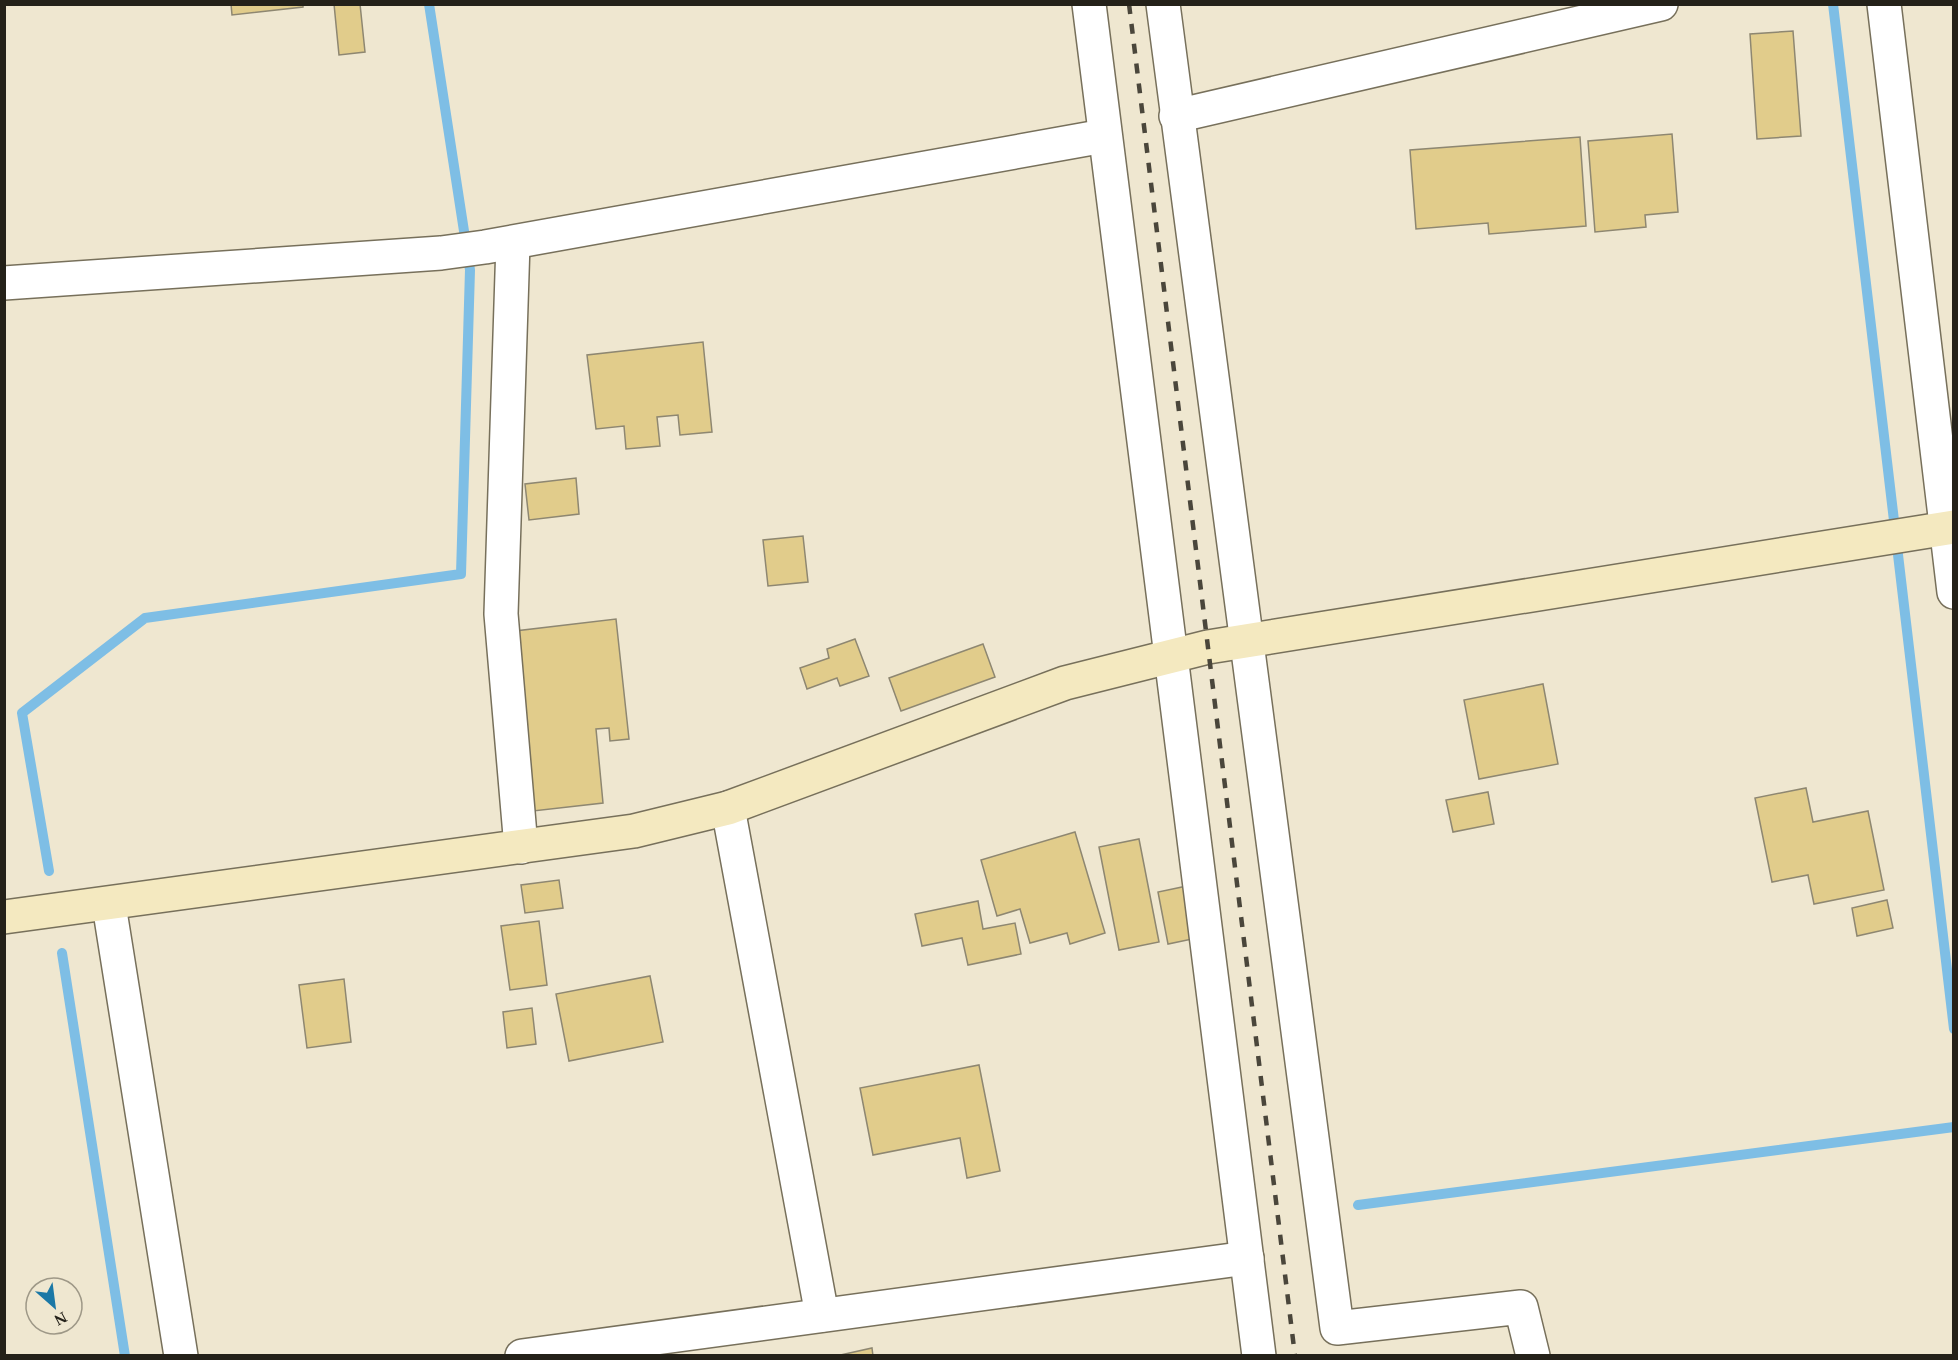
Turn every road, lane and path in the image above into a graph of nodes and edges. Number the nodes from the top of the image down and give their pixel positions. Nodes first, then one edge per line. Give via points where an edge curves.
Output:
1 (1089, 4) edge
2 (1162, 4) edge
3 (1661, 4) edge
4 (1884, 4) edge
5 (1176, 116) junction
6 (1104, 136) junction
7 (499, 245) junction
8 (4, 283) edge
9 (1950, 528) edge
10 (1953, 592) edge
11 (1245, 640) junction
12 (1170, 657) junction
13 (728, 808) junction
14 (521, 847) junction
15 (109, 905) junction
16 (4, 917) edge
17 (1247, 1258) junction
18 (822, 1315) junction
19 (181, 1356) edge
20 (522, 1356) edge
21 (1259, 1356) edge
22 (1533, 1356) edge

1 - 6 street
2 - 5 street
3 - 5 street
4 - 9 street
5 - 11 street
6 - 7 street
6 - 12 street
7 - 8 street via 441,253
7 - 14 street via 501,614
9 - 10 street
9 - 11 street
11 - 12 street
11 - 22 street via 1337,1328 1521,1307
12 - 13 street via 1065,683
12 - 17 street
13 - 14 street via 634,831
13 - 18 street
14 - 15 street
15 - 16 street
15 - 19 street
17 - 18 street
17 - 21 street
18 - 20 street

